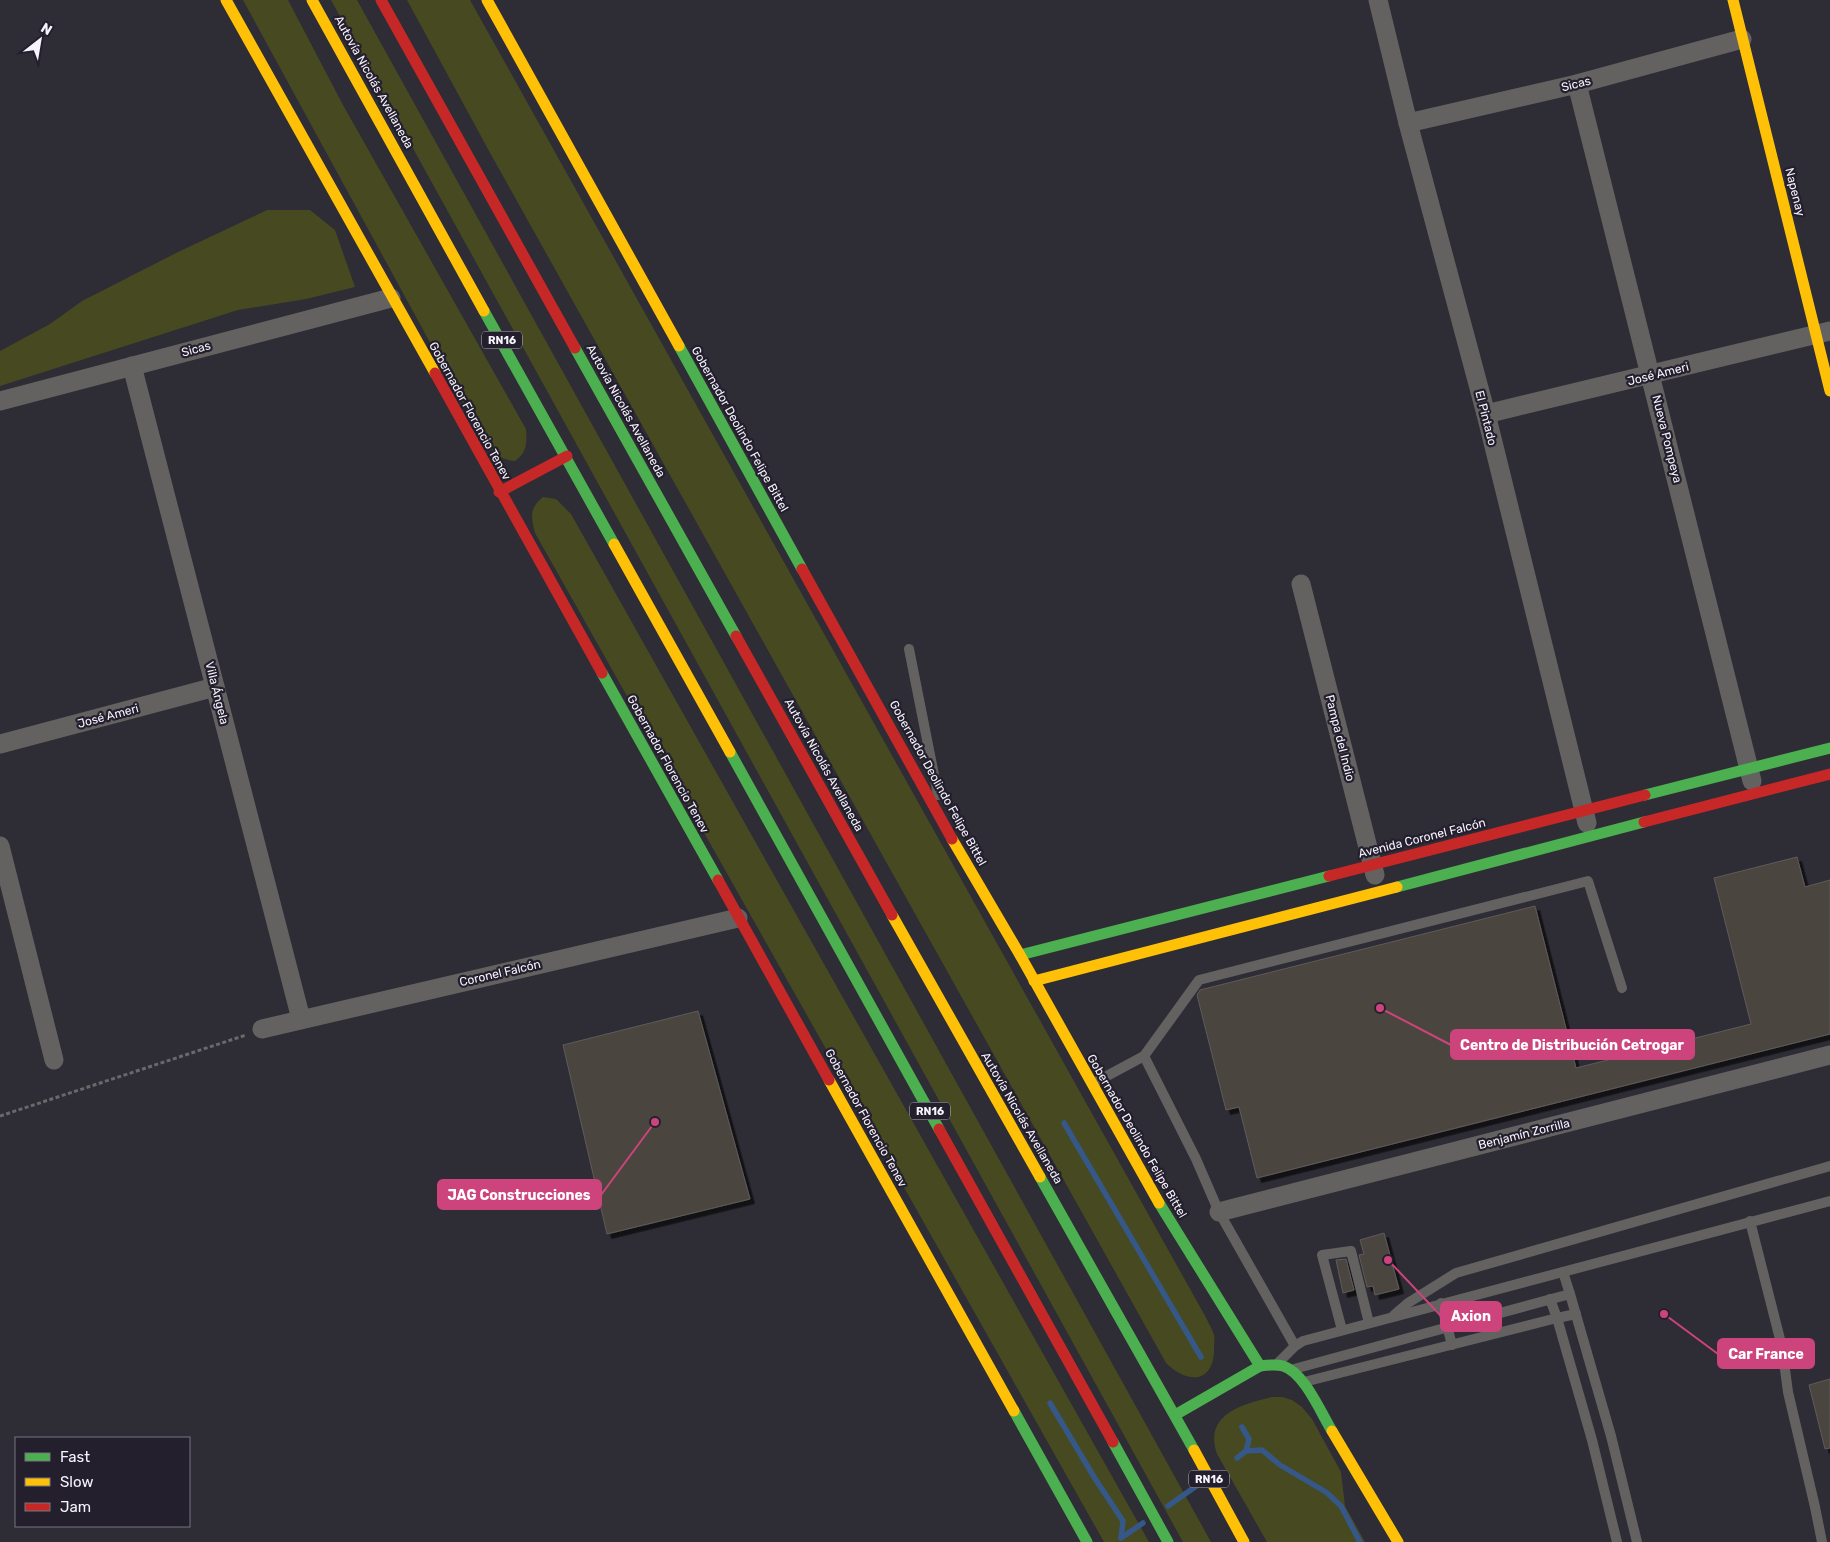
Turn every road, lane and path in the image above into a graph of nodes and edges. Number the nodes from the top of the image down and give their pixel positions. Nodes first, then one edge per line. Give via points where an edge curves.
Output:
1 (226, 0) edge
2 (312, 0) edge
3 (382, 0) edge
4 (487, 0) edge
5 (1378, 0) edge
6 (1733, 0) edge
7 (1742, 39) junction
8 (1577, 84) junction
9 (1408, 123) junction
10 (391, 298) junction
11 (1823, 333) edge
12 (132, 366) junction
13 (1651, 375) junction
14 (1830, 391) edge
15 (0, 401) edge
16 (1486, 414) junction
17 (566, 456) junction
18 (499, 492) junction
19 (1301, 584) dead end
20 (909, 649) dead end
21 (215, 687) junction
22 (0, 744) edge
23 (1830, 748) edge
24 (1749, 769) junction
25 (1830, 774) edge
26 (1755, 794) junction
27 (1584, 811) junction
28 (943, 823) junction
29 (1590, 837) junction
30 (0, 846) edge
31 (1373, 865) junction
32 (1379, 891) junction
33 (738, 918) junction
34 (1020, 955) junction
35 (1034, 981) junction
36 (1622, 988) dead end
37 (301, 1019) junction
38 (262, 1029) joint
39 (1830, 1055) edge
40 (1144, 1056) junction
41 (54, 1060) dead end
42 (1091, 1084) junction
43 (0, 1116) edge
44 (1830, 1166) edge
45 (1830, 1201) edge
46 (1219, 1212) junction
47 (1750, 1221) junction
48 (1563, 1272) junction
49 (1570, 1294) junction
50 (1550, 1299) junction
51 (1441, 1303) junction
52 (1576, 1314) junction
53 (1394, 1316) junction
54 (1557, 1318) junction
55 (1369, 1323) junction
56 (1447, 1327) junction
57 (1342, 1330) junction
58 (1452, 1345) junction
59 (1295, 1346) junction
60 (1277, 1364) junction
61 (1260, 1366) junction
62 (1294, 1369) junction
63 (1303, 1382) junction
64 (1174, 1416) junction
65 (1610, 1436) junction
66 (1592, 1440) junction
67 (1622, 1481) junction
68 (1603, 1485) junction
69 (1632, 1522) junction
70 (1613, 1527) junction
71 (1087, 1542) edge
72 (1168, 1542) edge
73 (1244, 1542) edge
74 (1398, 1542) edge
75 (1617, 1542) edge
76 (1637, 1542) edge
77 (1822, 1542) edge

1 - 10 main road, Gobernador Florencio Tenev
2 - 17 main road, Autovía Nicolás Avellaneda / RN16
3 - 64 main road, Autovía Nicolás Avellaneda / RN16
4 - 28 main road, Gobernador Deolindo Felipe Bittel
5 - 9 street, El Pintado
6 - 7 main road, Napenay
7 - 8 street, Sicas
7 - 11 main road, Napenay
8 - 9 street, Sicas
8 - 13 street, Nueva Pompeya
9 - 16 street, El Pintado
10 - 12 street, Sicas
10 - 18 main road, Gobernador Florencio Tenev
11 - 13 street, José Ameri
11 - 14 main road, Napenay
12 - 15 street, Sicas
12 - 21 street, Villa Ángela
13 - 16 street, José Ameri
13 - 24 street, Nueva Pompeya
16 - 27 street, El Pintado
17 - 18 main road
17 - 72 main road, Autovía Nicolás Avellaneda / RN16
18 - 33 main road, Gobernador Florencio Tenev
19 - 31 street, Pampa del Indio
20 - 28 lane
21 - 22 street, José Ameri
21 - 37 street, Villa Ángela
23 - 24 main road, Avenida Coronel Falcón
24 - 26 street, Nueva Pompeya
24 - 27 main road, Avenida Coronel Falcón
25 - 26 main road
26 - 29 main road
27 - 29 street, El Pintado
27 - 31 main road, Avenida Coronel Falcón
28 - 34 main road, Gobernador Deolindo Felipe Bittel
29 - 32 main road
30 - 41 street
31 - 32 street, Pampa del Indio
31 - 34 main road, Avenida Coronel Falcón
32 - 35 main road
33 - 37 street, Coronel Falcón
33 - 71 main road, Gobernador Florencio Tenev
34 - 35 main road, Gobernador Deolindo Felipe Bittel
35 - 42 main road, Gobernador Deolindo Felipe Bittel
36 - 40 lane via 1588,881 1199,980
37 - 38 street, Coronel Falcón
38 - 43 path
39 - 46 street, Benjamín Zorrilla
40 - 42 lane
40 - 46 lane
42 - 61 main road, Gobernador Deolindo Felipe Bittel via 1156,1199
44 - 53 lane via 1456,1273 1408,1303
45 - 47 lane
46 - 59 lane
47 - 48 lane
47 - 77 lane via 1782,1347 1788,1392
48 - 49 lane
48 - 51 lane
49 - 50 lane
49 - 52 lane
50 - 54 lane
50 - 56 lane
51 - 53 lane
51 - 56 lane
52 - 54 lane
52 - 65 lane
53 - 55 lane
54 - 58 lane
54 - 66 lane
55 - 57 lane
55 - 57 lane via 1351,1251 1322,1255
56 - 58 lane
56 - 62 lane
57 - 59 lane via 1303,1340
58 - 63 lane
59 - 60 lane
60 - 61 main road
60 - 62 main road
61 - 64 main road
62 - 63 main road
63 - 74 main road
64 - 73 main road, Autovía Nicolás Avellaneda / RN16
65 - 66 lane
65 - 67 lane
66 - 68 lane
67 - 68 lane
67 - 69 lane
68 - 70 lane
69 - 70 lane
69 - 76 lane
70 - 75 lane

